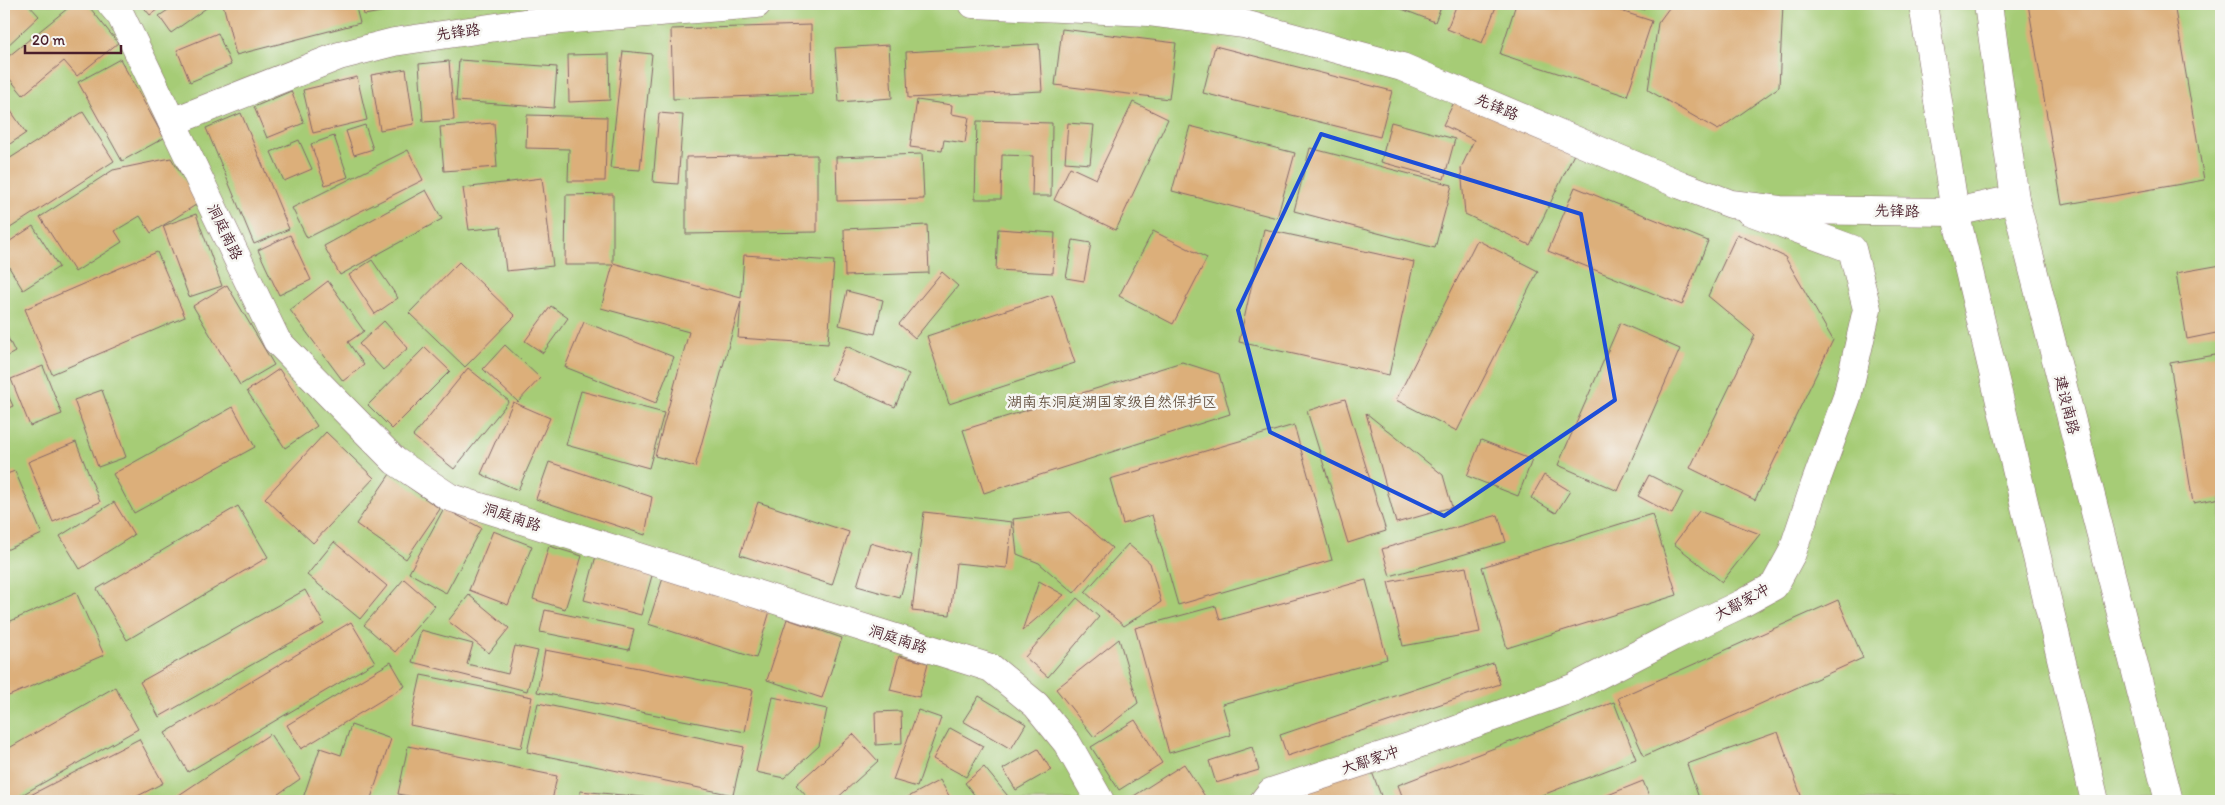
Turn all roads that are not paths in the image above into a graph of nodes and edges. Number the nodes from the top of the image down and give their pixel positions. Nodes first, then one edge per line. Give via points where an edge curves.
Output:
1 (111, 4) edge
2 (757, 4) edge
3 (973, 4) edge
4 (1923, 4) edge
5 (1988, 4) edge
6 (172, 122) junction
7 (2014, 199) junction
8 (1731, 204) junction
9 (1954, 212) junction
10 (1100, 801) edge
11 (1264, 801) edge
12 (2095, 801) edge
13 (2169, 801) edge

1 - 6 main road, 洞庭南路 via 121,16
2 - 6 main road, 先锋路 via 524,23 394,42 339,56
3 - 8 main road, 先锋路 via 1149,12 1244,24 1402,67
4 - 9 main road
5 - 7 main road, 建设南路
6 - 10 main road, 洞庭南路 via 277,341 395,460 449,497 991,668 1036,705 1067,743
7 - 9 main road, 先锋路
7 - 13 main road, 建设南路
8 - 9 main road, 先锋路 via 1780,210
8 - 11 main road, 大鄢家冲 via 1852,249 1867,309 1847,397 1792,553 1774,586 1573,688 1271,792
9 - 12 main road

